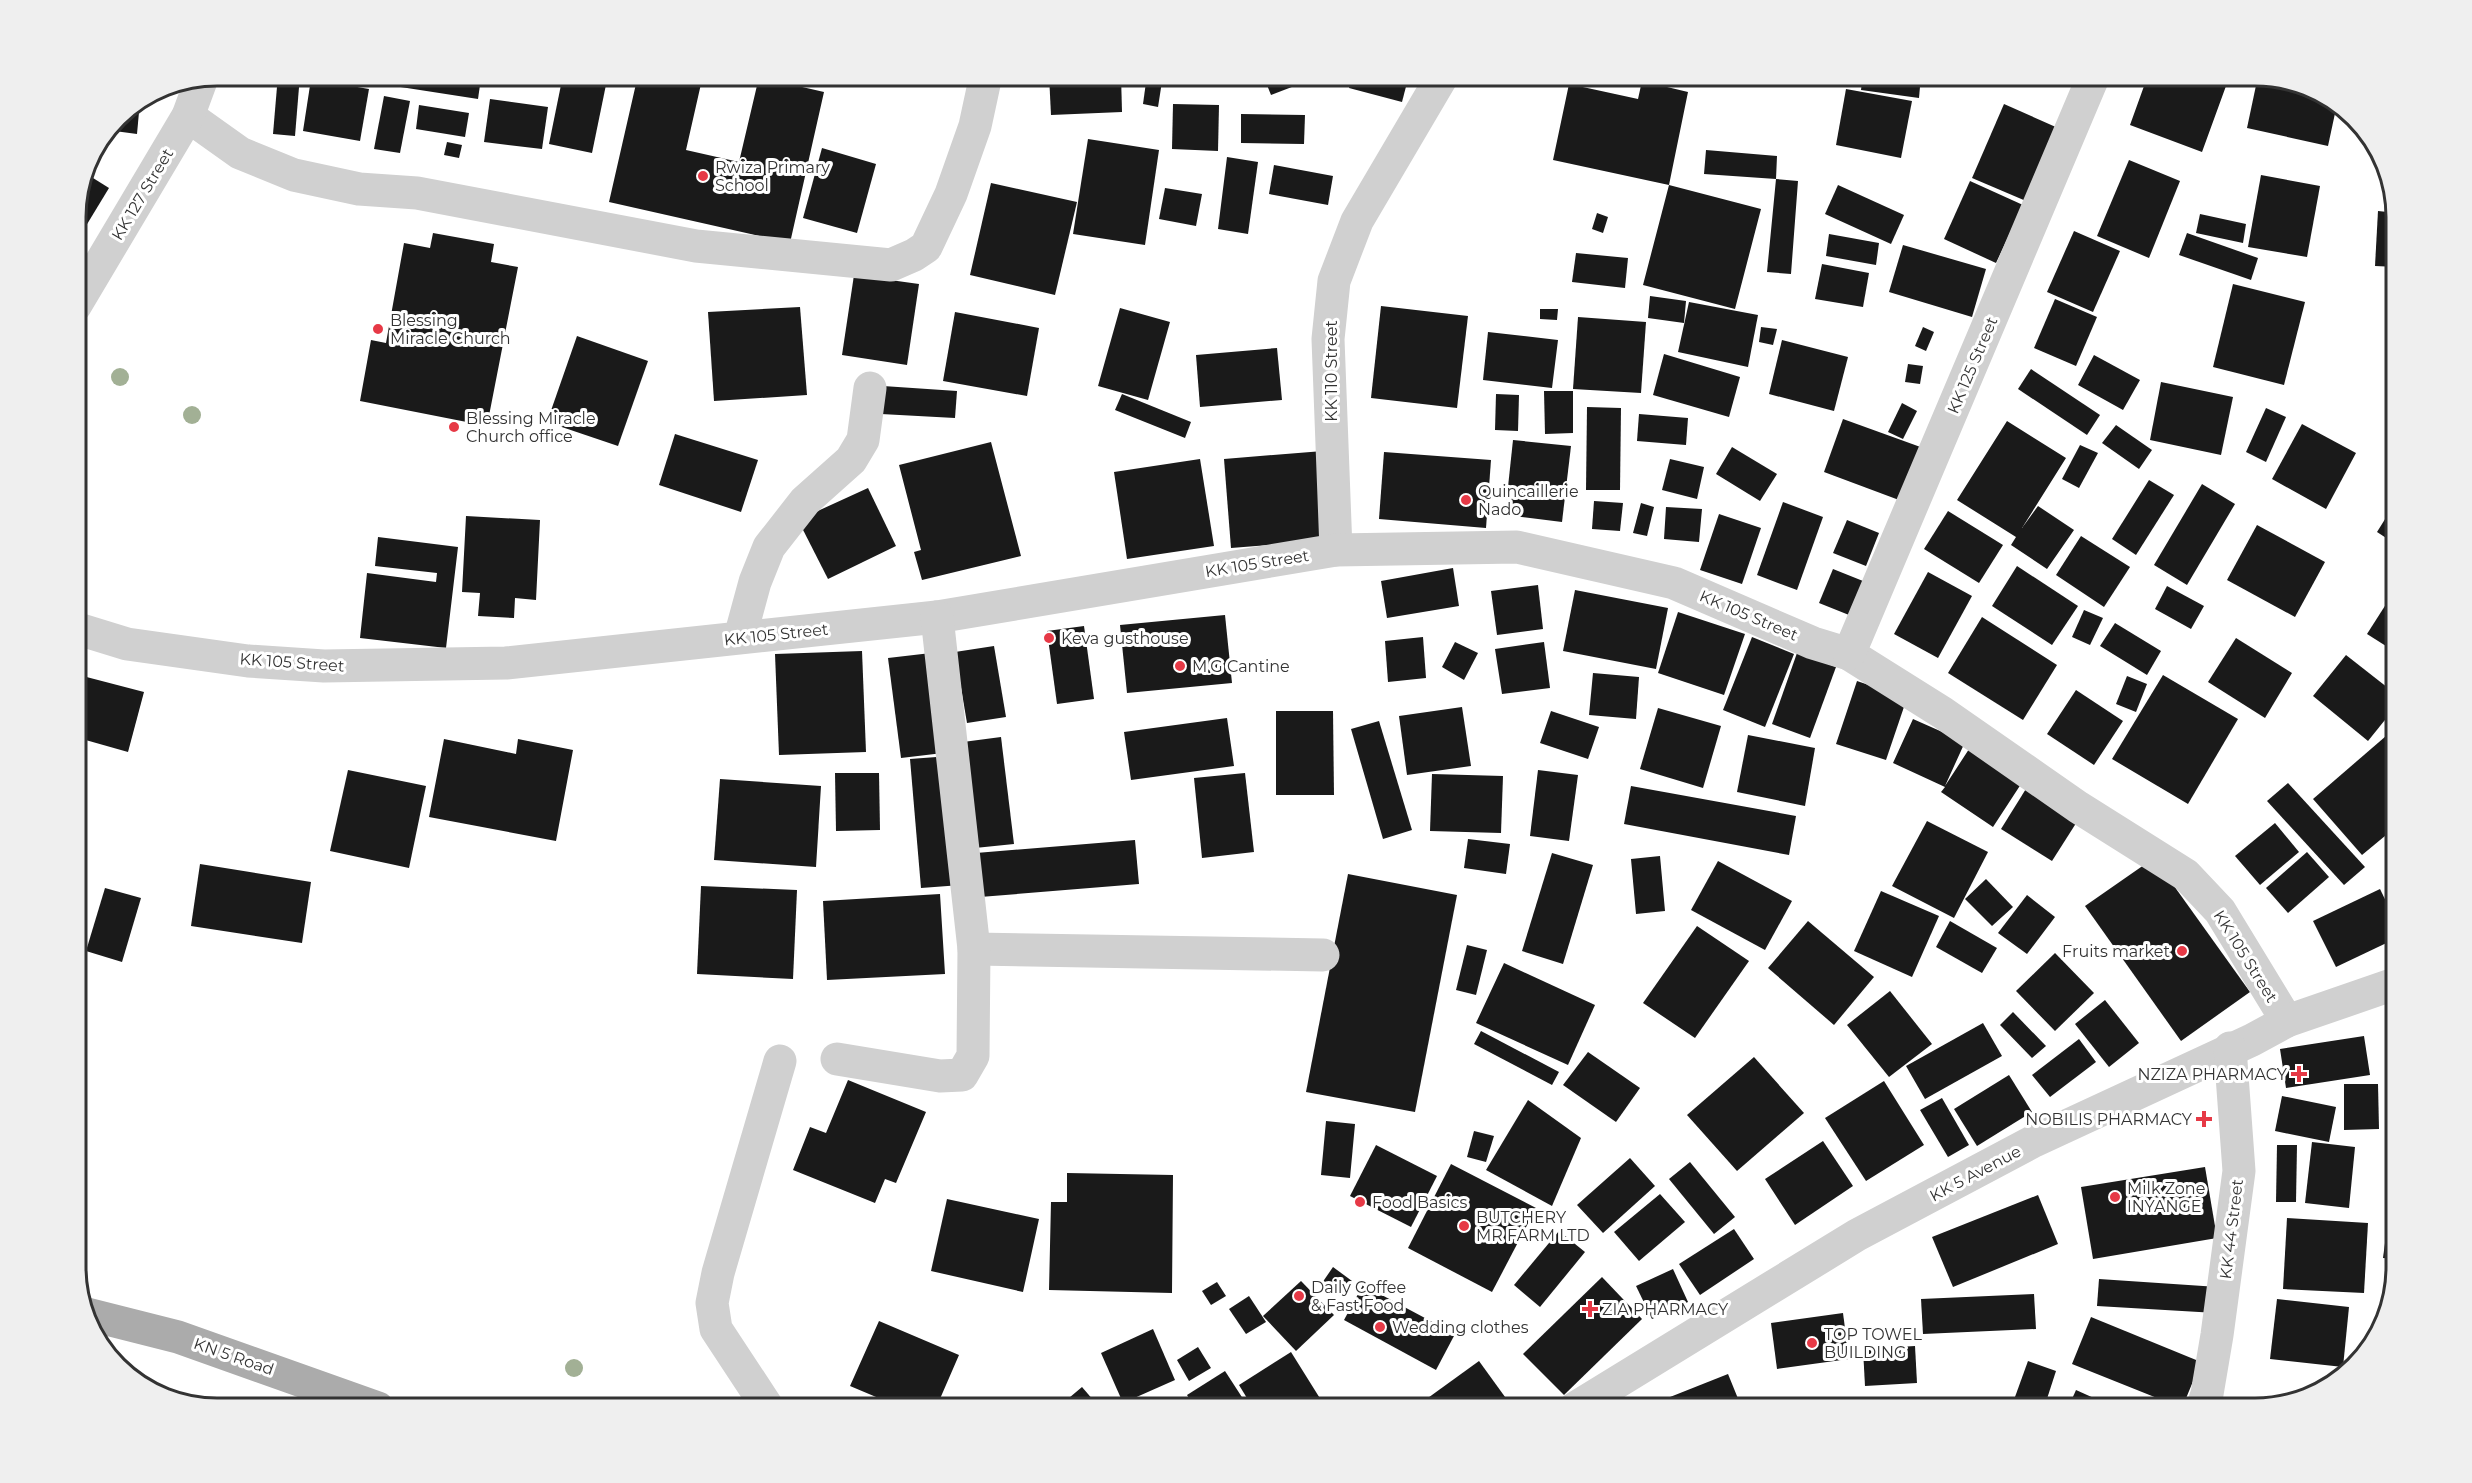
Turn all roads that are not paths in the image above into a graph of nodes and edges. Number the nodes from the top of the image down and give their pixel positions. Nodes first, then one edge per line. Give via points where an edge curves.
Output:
1 (984, 86) edge
2 (1437, 86) edge
3 (2089, 86) edge
4 (199, 87) edge
5 (188, 116) junction
6 (86, 288) edge
7 (870, 388) dead end
8 (1336, 550) junction
9 (937, 617) junction
10 (86, 631) edge
11 (740, 637) junction
12 (1849, 654) junction
13 (974, 949) junction
14 (1323, 955) dead end
15 (2386, 987) edge
16 (2287, 1021) junction
17 (2230, 1048) junction
18 (837, 1059) dead end
19 (780, 1061) dead end
20 (96, 1316) edge
21 (350, 1398) edge
22 (761, 1398) edge
23 (1591, 1398) edge
24 (2206, 1398) edge

1 - 5 street via 975,126 951,194 926,247 891,265 696,246 417,193 359,189 294,175 240,153
2 - 8 street, KK 110 Street via 1357,221 1334,281 1328,339
3 - 12 street, KK 125 Street
4 - 5 street, KK 127 Street
5 - 6 street, KK 127 Street
7 - 11 street via 863,440 850,460 805,501 769,547
8 - 9 street, KK 105 Street
8 - 12 street, KK 105 Street via 1517,547 1674,583 1813,643
9 - 11 street, KK 105 Street
9 - 13 street
10 - 11 street, KK 105 Street via 127,644 248,661 324,666 506,663
12 - 16 street, KK 105 Street via 2186,875 2220,911
13 - 14 street
13 - 18 street via 973,1056 962,1075 940,1076
15 - 16 street, KK 5 Avenue
16 - 17 street, KK 5 Avenue
17 - 23 street, KK 5 Avenue via 2034,1141 1857,1235
17 - 24 street, KK 44 Street via 2239,1171
19 - 22 street via 712,1303 716,1329
20 - 21 main road, KN 5 Road via 178,1337

